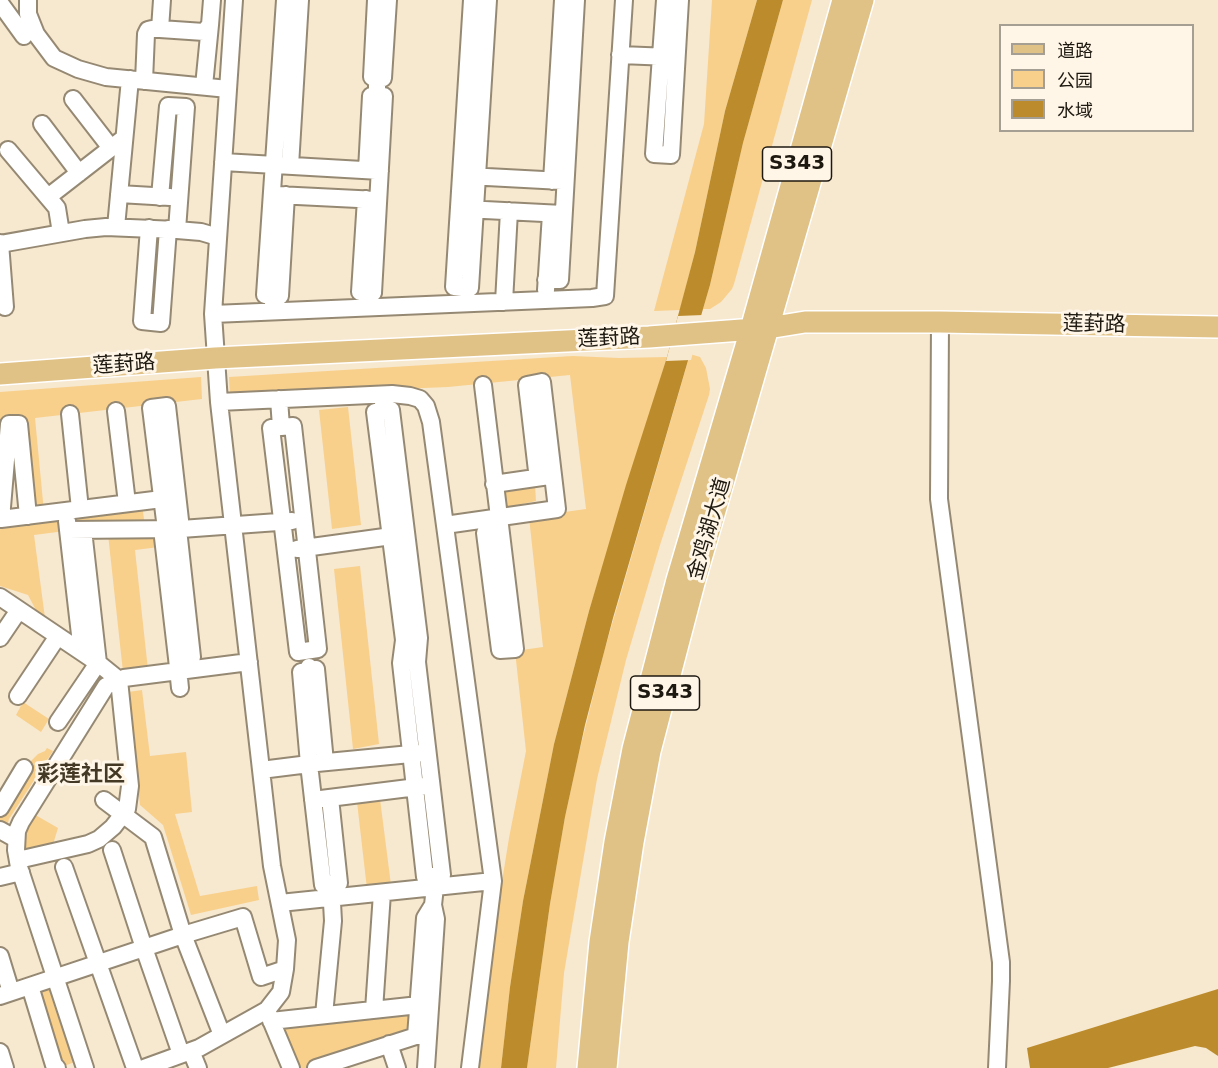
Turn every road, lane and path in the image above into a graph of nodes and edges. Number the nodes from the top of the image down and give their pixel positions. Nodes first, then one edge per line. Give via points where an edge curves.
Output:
1 (28, 0) edge
2 (162, 0) edge
3 (212, 0) edge
4 (234, 0) edge
5 (285, 0) edge
6 (300, 0) edge
7 (376, 0) edge
8 (388, 0) edge
9 (472, 0) edge
10 (488, 0) edge
11 (563, 0) edge
12 (576, 0) edge
13 (624, 0) edge
14 (665, 0) edge
15 (680, 0) edge
16 (843, 0) edge
17 (863, 0) edge
18 (0, 3) edge
19 (210, 25) junction
20 (160, 29) junction
21 (24, 36) dead end
22 (477, 52) junction
23 (620, 55) junction
24 (669, 57) junction
25 (377, 78) junction
26 (137, 80) junction
27 (287, 83) junction
28 (180, 84) junction
29 (204, 86) junction
30 (228, 89) junction
31 (73, 99) dead end
32 (177, 106) junction
33 (42, 124) dead end
34 (118, 143) junction
35 (8, 150) dead end
36 (223, 162) junction
37 (282, 166) junction
38 (373, 170) junction
39 (79, 173) junction
40 (469, 176) junction
41 (559, 181) junction
42 (119, 194) junction
43 (279, 195) junction
44 (48, 197) junction
45 (160, 197) junction
46 (180, 198) junction
47 (372, 200) junction
48 (467, 209) junction
49 (509, 212) junction
50 (557, 214) junction
51 (116, 227) junction
52 (149, 228) junction
53 (173, 230) junction
54 (61, 233) junction
55 (218, 237) junction
56 (0, 243) edge
57 (462, 296) junction
58 (368, 300) junction
59 (545, 300) junction
60 (504, 302) junction
61 (273, 304) junction
62 (5, 307) dead end
63 (213, 314) junction
64 (940, 322) junction
65 (1218, 327) edge
66 (760, 328) junction
67 (215, 358) junction
68 (0, 374) edge
69 (483, 385) dead end
70 (279, 399) junction
71 (219, 402) junction
72 (383, 403) junction
73 (116, 411) dead end
74 (70, 414) dead end
75 (281, 427) junction
76 (495, 484) junction
77 (162, 499) junction
78 (127, 503) junction
79 (73, 510) junction
80 (28, 516) junction
81 (304, 519) junction
82 (0, 520) edge
83 (282, 521) junction
84 (499, 524) junction
85 (445, 525) junction
86 (233, 526) junction
87 (172, 529) junction
88 (75, 530) junction
89 (398, 535) junction
90 (307, 547) junction
91 (286, 550) junction
92 (0, 597) edge
93 (19, 610) junction
94 (58, 636) junction
95 (0, 638) edge
96 (308, 651) junction
97 (82, 652) junction
98 (249, 662) junction
99 (98, 663) junction
100 (178, 672) junction
101 (118, 680) junction
102 (18, 696) dead end
103 (58, 722) dead end
104 (420, 753) junction
105 (317, 763) junction
106 (24, 768) dead end
107 (261, 770) junction
108 (423, 786) junction
109 (322, 799) junction
110 (104, 800) dead end
111 (0, 808) edge
112 (123, 814) junction
113 (0, 830) edge
114 (16, 839) junction
115 (112, 850) dead end
116 (19, 866) junction
117 (64, 867) dead end
118 (0, 878) edge
119 (434, 881) junction
120 (493, 881) junction
121 (332, 891) junction
122 (382, 892) junction
123 (279, 903) junction
124 (433, 904) junction
125 (183, 935) junction
126 (144, 948) junction
127 (0, 956) edge
128 (98, 964) junction
129 (285, 969) junction
130 (56, 978) junction
131 (30, 986) junction
132 (6, 994) edge
133 (419, 1005) junction
134 (374, 1010) junction
135 (324, 1015) junction
136 (269, 1016) junction
137 (222, 1035) junction
138 (422, 1036) junction
139 (389, 1044) junction
140 (0, 1052) edge
141 (186, 1053) junction
142 (343, 1064) edge
143 (84, 1065) edge
144 (5, 1068) edge
145 (57, 1068) edge
146 (66, 1068) edge
147 (135, 1068) edge
148 (144, 1068) edge
149 (198, 1068) edge
150 (291, 1068) edge
151 (316, 1068) edge
152 (397, 1068) edge
153 (426, 1068) edge
154 (470, 1068) edge
155 (588, 1068) edge
156 (606, 1068) edge
157 (997, 1068) edge

1 - 26 street via 28,14 36,34 54,58 106,77
2 - 20 street
3 - 19 street
4 - 30 street
5 - 27 street
6 - 27 street
7 - 25 street via 372,77
8 - 25 street via 383,78
9 - 22 street
10 - 22 street
11 - 41 street
12 - 41 street
13 - 23 street
14 - 24 street
15 - 24 street
16 - 66 main road, 金鸡湖大道 / S343
17 - 66 main road, 金鸡湖大道 / S343
18 - 21 street
19 - 20 street via 204,32
19 - 29 street
20 - 26 street via 152,28 146,34
22 - 40 street
23 - 24 street
23 - 59 street via 605,296
24 - 24 street via 671,155 654,154
25 - 38 street via 376,96 371,96
26 - 28 street
26 - 34 street
27 - 37 street
28 - 29 street
28 - 32 street
29 - 30 street
30 - 36 street
31 - 34 street
32 - 45 street via 168,106
32 - 46 street via 186,107
33 - 39 street
34 - 39 street
34 - 42 street
35 - 44 street
36 - 37 street
36 - 55 street
37 - 38 street
37 - 43 street
38 - 47 street
39 - 44 street
40 - 41 street
40 - 48 street
41 - 50 street
42 - 45 street
42 - 51 street
43 - 47 street
43 - 61 street via 280,296
44 - 54 street via 57,208
45 - 46 street
46 - 53 street
47 - 58 street via 373,293
48 - 49 street
48 - 57 street via 470,288
49 - 50 street
49 - 60 street
50 - 59 street via 560,280 546,280
51 - 52 street
51 - 54 street
52 - 53 street
52 - 53 street via 142,321 161,323
53 - 55 street
54 - 56 street
55 - 63 street
56 - 62 street
57 - 58 street
57 - 60 street
58 - 61 street
59 - 60 street
61 - 63 street
63 - 67 street
64 - 65 main road, 莲葑路
64 - 66 main road, 莲葑路 via 805,322
64 - 157 street via 939,499 1000,962
66 - 67 main road, 莲葑路 via 649,338
66 - 155 main road, 金鸡湖大道 / S343 via 677,580 633,749 600,942
66 - 156 main road, 金鸡湖大道 / S343 via 650,751 620,931
67 - 68 main road, 莲葑路
67 - 71 street
69 - 76 street
70 - 71 street
70 - 72 street
70 - 75 street
71 - 86 street
72 - 85 street via 410,396 426,406
72 - 89 street via 391,410 391,476
73 - 78 street
74 - 79 street
75 - 81 street via 293,426
75 - 83 street via 271,428
76 - 84 street
76 - 84 street via 553,472 557,509
77 - 78 street
77 - 87 street
77 - 87 street via 151,408 167,406
78 - 79 street
79 - 80 street
79 - 88 street
80 - 82 street
80 - 82 street via 19,424 9,424
81 - 83 street
81 - 90 street
83 - 86 street
83 - 91 street
84 - 84 street via 485,533 500,650 515,649
84 - 85 street
85 - 120 street
86 - 87 street
86 - 98 street
87 - 88 street
87 - 100 street
88 - 97 street
88 - 99 street
89 - 90 street
89 - 104 street via 419,638 410,650 417,662
90 - 91 street
90 - 96 street via 318,650
91 - 96 street via 298,652
92 - 93 street
93 - 94 street
93 - 95 street
94 - 97 street
94 - 102 street
96 - 105 street via 309,671 301,672
97 - 99 street
98 - 100 street
98 - 107 street
99 - 101 street
99 - 103 street
100 - 101 street
101 - 112 street via 130,786
101 - 114 street via 106,686 21,822
104 - 105 street
104 - 108 street
105 - 107 street
105 - 109 street
106 - 111 street
107 - 123 street
108 - 109 street
108 - 119 street via 442,875
109 - 121 street via 339,883
110 - 112 street
112 - 116 street via 99,839
112 - 125 street via 153,837
113 - 114 street
114 - 116 street
115 - 126 street
116 - 118 street
116 - 130 street
117 - 128 street
119 - 120 street
119 - 122 street
119 - 124 street
120 - 154 street
121 - 122 street
121 - 123 street
121 - 135 street
122 - 134 street
123 - 129 street via 287,940
124 - 133 street via 424,918
124 - 138 street via 436,919
125 - 126 street
125 - 129 street via 243,917 261,976
125 - 137 street
126 - 128 street
126 - 141 street
127 - 132 street
128 - 130 street
128 - 147 street
129 - 136 street via 281,992
130 - 131 street
130 - 143 street
131 - 132 street
131 - 145 street
133 - 134 street
133 - 138 street
134 - 135 street
135 - 136 street
136 - 137 street
136 - 150 street
137 - 141 street
138 - 139 street
138 - 153 street
139 - 142 street
139 - 152 street
140 - 144 street
141 - 148 street
141 - 149 street
142 - 151 street
143 - 146 street

